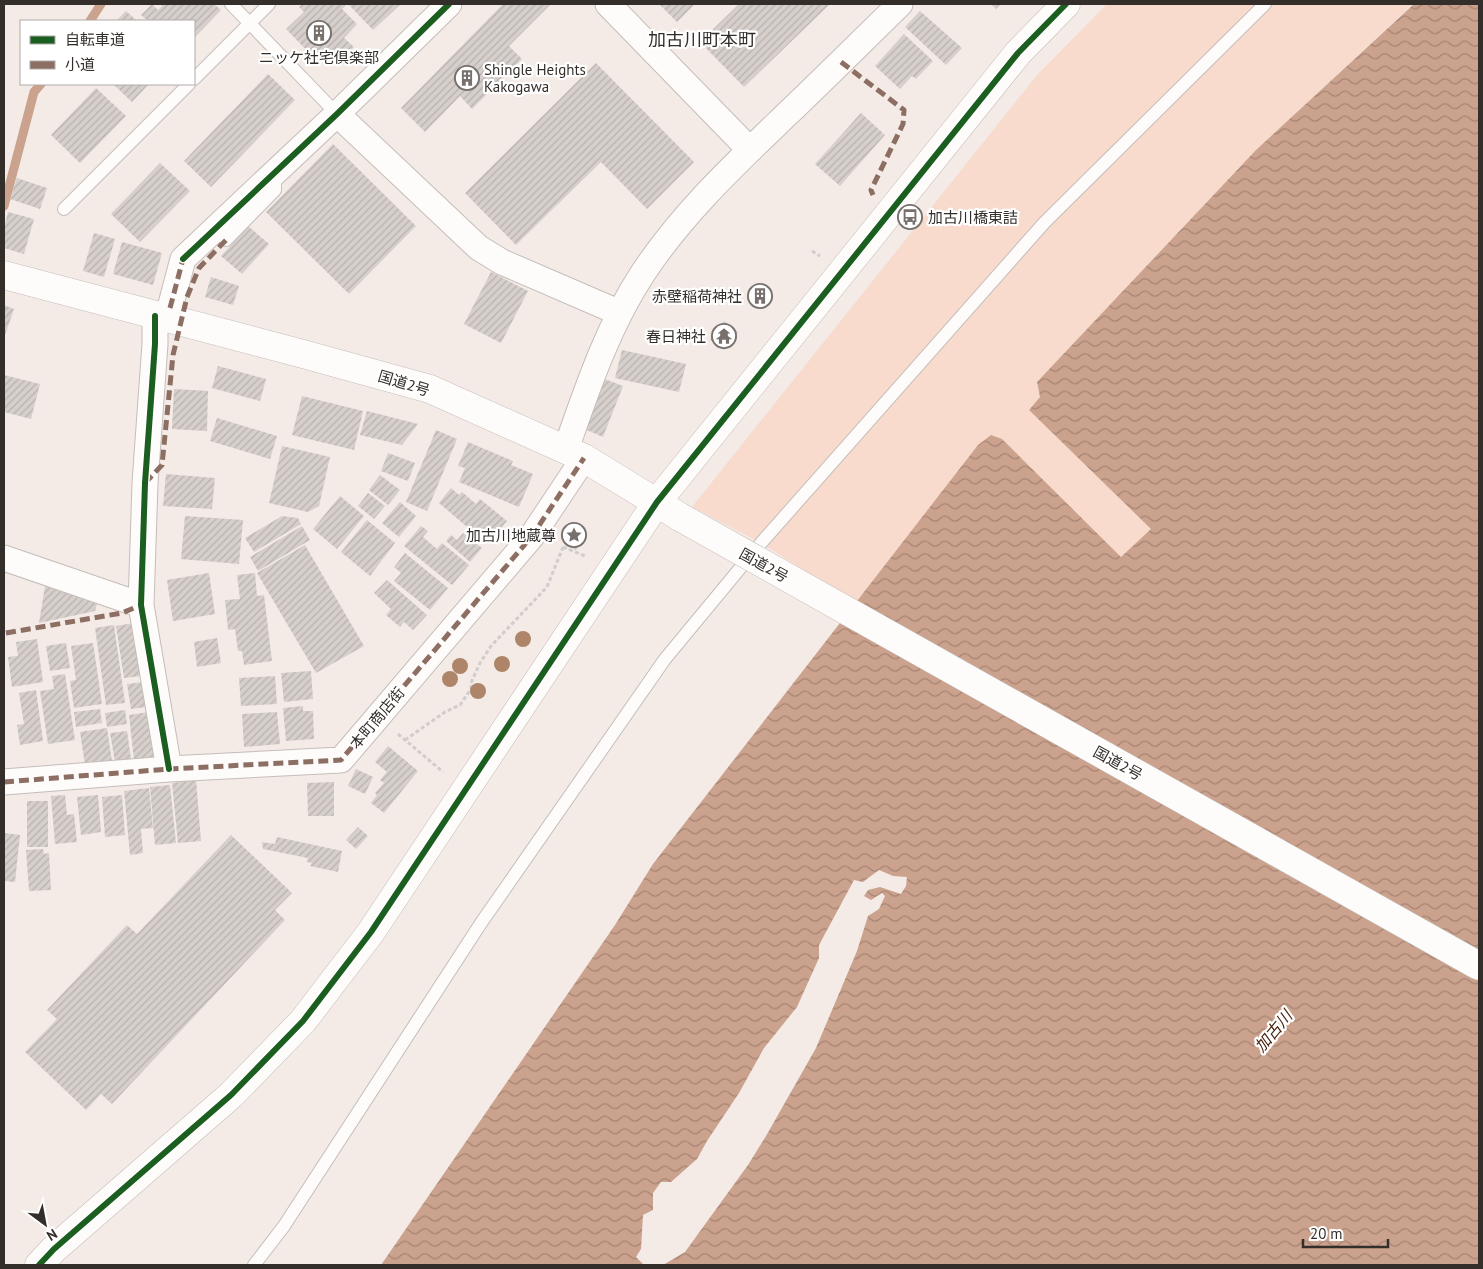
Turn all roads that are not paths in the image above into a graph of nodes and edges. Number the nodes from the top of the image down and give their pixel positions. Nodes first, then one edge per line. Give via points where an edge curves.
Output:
1 (231, 4) edge
2 (269, 4) edge
3 (449, 4) edge
4 (608, 4) edge
5 (900, 4) edge
6 (1066, 4) edge
7 (1265, 4) edge
8 (250, 23) junction
9 (195, 78) edge
10 (188, 85) edge
11 (337, 114) junction
12 (750, 150) junction
13 (276, 172) junction
14 (64, 209) dead end
15 (226, 240) dead end
16 (4, 275) edge
17 (163, 312) junction
18 (620, 313) junction
19 (575, 454) junction
20 (656, 502) junction
21 (4, 558) edge
22 (141, 605) junction
23 (169, 769) junction
24 (4, 782) edge
25 (1479, 966) edge
26 (38, 1265) edge
27 (254, 1265) edge

1 - 8 lane
2 - 8 lane
3 - 11 street
4 - 12 street
5 - 12 street, 本町商店街
6 - 20 main road via 1018,53
7 - 27 lane via 1044,223 761,543 665,659 482,923 284,1226
8 - 9 lane
8 - 11 lane
10 - 14 lane
11 - 13 street
11 - 18 street via 479,248 502,262
12 - 18 street, 本町商店街 via 668,239
13 - 15 lane via 275,190
13 - 17 street via 183,259
16 - 17 main road, 国道2号
17 - 19 main road, 国道2号 via 430,389
17 - 22 street via 155,344 145,483
18 - 19 street, 本町商店街 via 591,376
19 - 20 main road, 国道2号
19 - 23 street, 本町商店街 via 532,536 341,760
20 - 25 main road, 国道2号, bridge
20 - 26 main road via 371,932 303,1021 231,1095
21 - 22 street
22 - 23 street
23 - 24 street, 本町商店街

